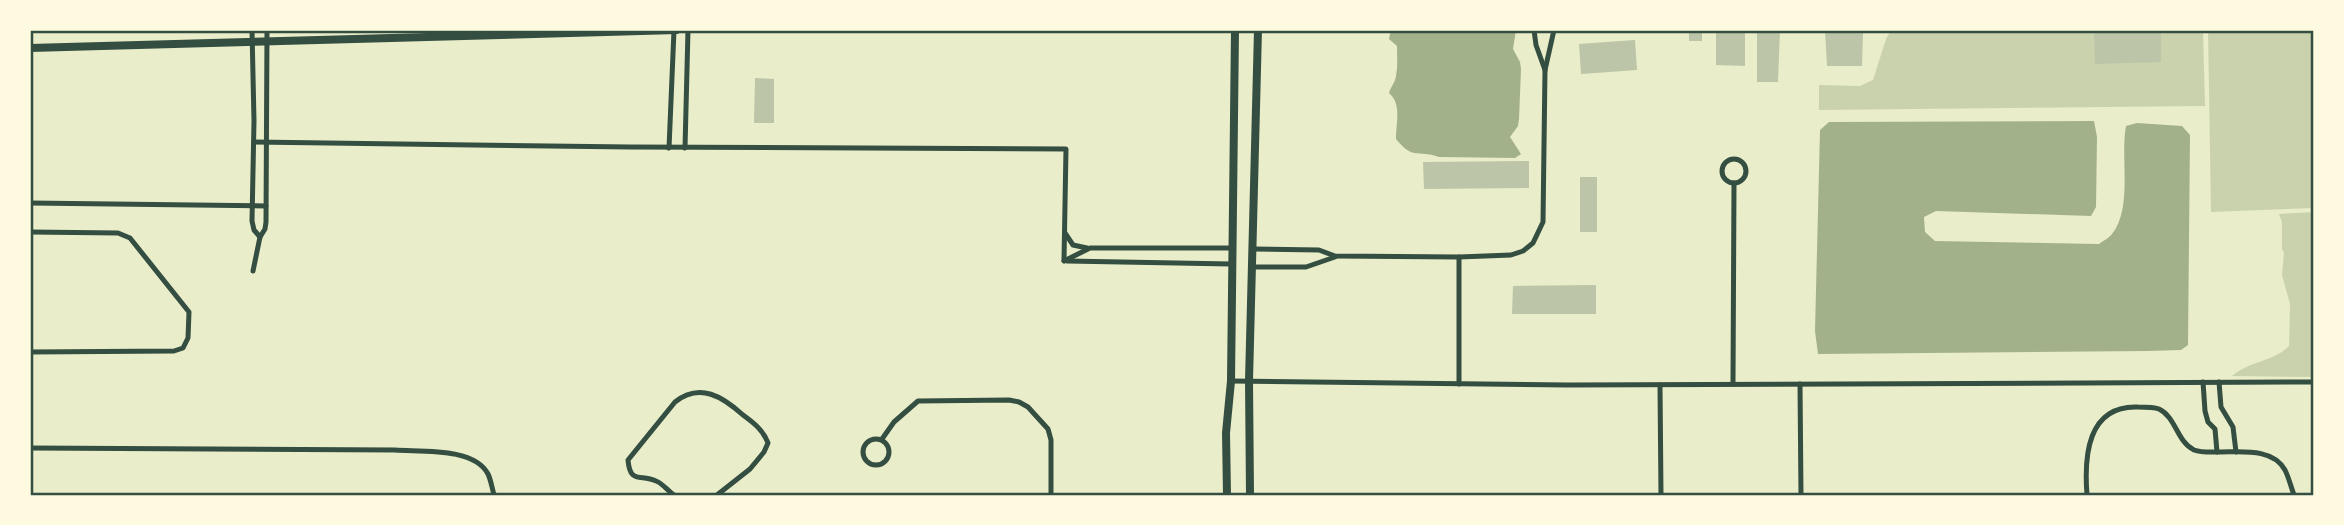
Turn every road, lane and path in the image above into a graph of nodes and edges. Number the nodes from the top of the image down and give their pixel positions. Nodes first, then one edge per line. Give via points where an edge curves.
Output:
1 (252, 30) edge
2 (267, 30) edge
3 (558, 30) edge
4 (675, 30) edge
5 (688, 30) edge
6 (1235, 30) edge
7 (1258, 30) edge
8 (1534, 30) edge
9 (1555, 30) edge
10 (538, 34) junction
11 (252, 42) junction
12 (268, 42) junction
13 (30, 48) edge
14 (1545, 70) junction
15 (254, 142) junction
16 (267, 143) junction
17 (669, 148) junction
18 (685, 148) junction
19 (1734, 183) junction
20 (30, 203) edge
21 (252, 206) junction
22 (266, 206) junction
23 (30, 232) edge
24 (1064, 233) junction
25 (260, 237) junction
26 (1090, 248) junction
27 (1232, 248) junction
28 (1254, 249) junction
29 (1335, 256) junction
30 (1458, 257) junction
31 (1064, 261) junction
32 (1231, 264) junction
33 (1252, 267) junction
34 (253, 271) dead end
35 (30, 352) edge
36 (1231, 381) junction
37 (1249, 381) junction
38 (2203, 382) junction
39 (2219, 382) junction
40 (2314, 382) edge
41 (1459, 384) junction
42 (1733, 384) junction
43 (1800, 384) junction
44 (1660, 385) junction
45 (882, 439) junction
46 (30, 448) edge
47 (2217, 452) junction
48 (2236, 452) junction
49 (494, 495) edge
50 (674, 495) edge
51 (717, 495) edge
52 (1051, 495) edge
53 (1227, 495) edge
54 (1250, 495) edge
55 (1661, 495) edge
56 (1801, 495) edge
57 (2087, 495) edge
58 (2294, 495) edge

1 - 11 street
2 - 12 street
3 - 10 main road
4 - 10 main road
4 - 17 street
5 - 18 street
6 - 27 main road
7 - 28 main road
8 - 14 street
9 - 14 street
10 - 12 main road
11 - 12 main road
11 - 13 main road
11 - 15 street
12 - 16 street
14 - 30 street via 1544,211 1539,233 1523,251 1511,255
15 - 16 street
15 - 21 street
16 - 17 street
16 - 22 street
17 - 18 street
18 - 24 street via 1066,149
19 - 19 street via 1743,180 1746,171 1742,161 1731,158 1723,165 1722,174
19 - 42 street
20 - 21 street
21 - 22 street
21 - 25 street via 254,230
22 - 25 street
23 - 35 street via 118,233 130,238 189,312 188,338 183,348 174,351
24 - 26 street via 1073,245
24 - 31 street
25 - 34 street
26 - 27 street
26 - 31 street
27 - 32 main road
28 - 29 street via 1319,250
28 - 33 main road
29 - 30 street
29 - 33 street via 1306,267
30 - 41 street
31 - 32 street
32 - 36 main road
33 - 37 main road
36 - 37 street
36 - 53 main road
37 - 41 street
37 - 54 main road
38 - 39 street
38 - 43 street
38 - 47 street via 2205,411 2215,429
39 - 40 street
39 - 48 street via 2221,407 2233,427
41 - 44 street
42 - 43 street
42 - 44 street
43 - 56 street
44 - 55 street
45 - 45 street via 864,445 863,455 869,464 880,465 889,458 890,448
45 - 52 street via 918,401 1019,401 1048,429
46 - 49 street via 455,454 470,458 488,473
47 - 48 street
47 - 57 street via 2190,448 2158,408 2116,408 2089,442
48 - 58 street via 2267,454 2277,460
50 - 51 street via 656,481 636,478 628,460 674,402 693,394 724,398 764,433 768,443 750,469

